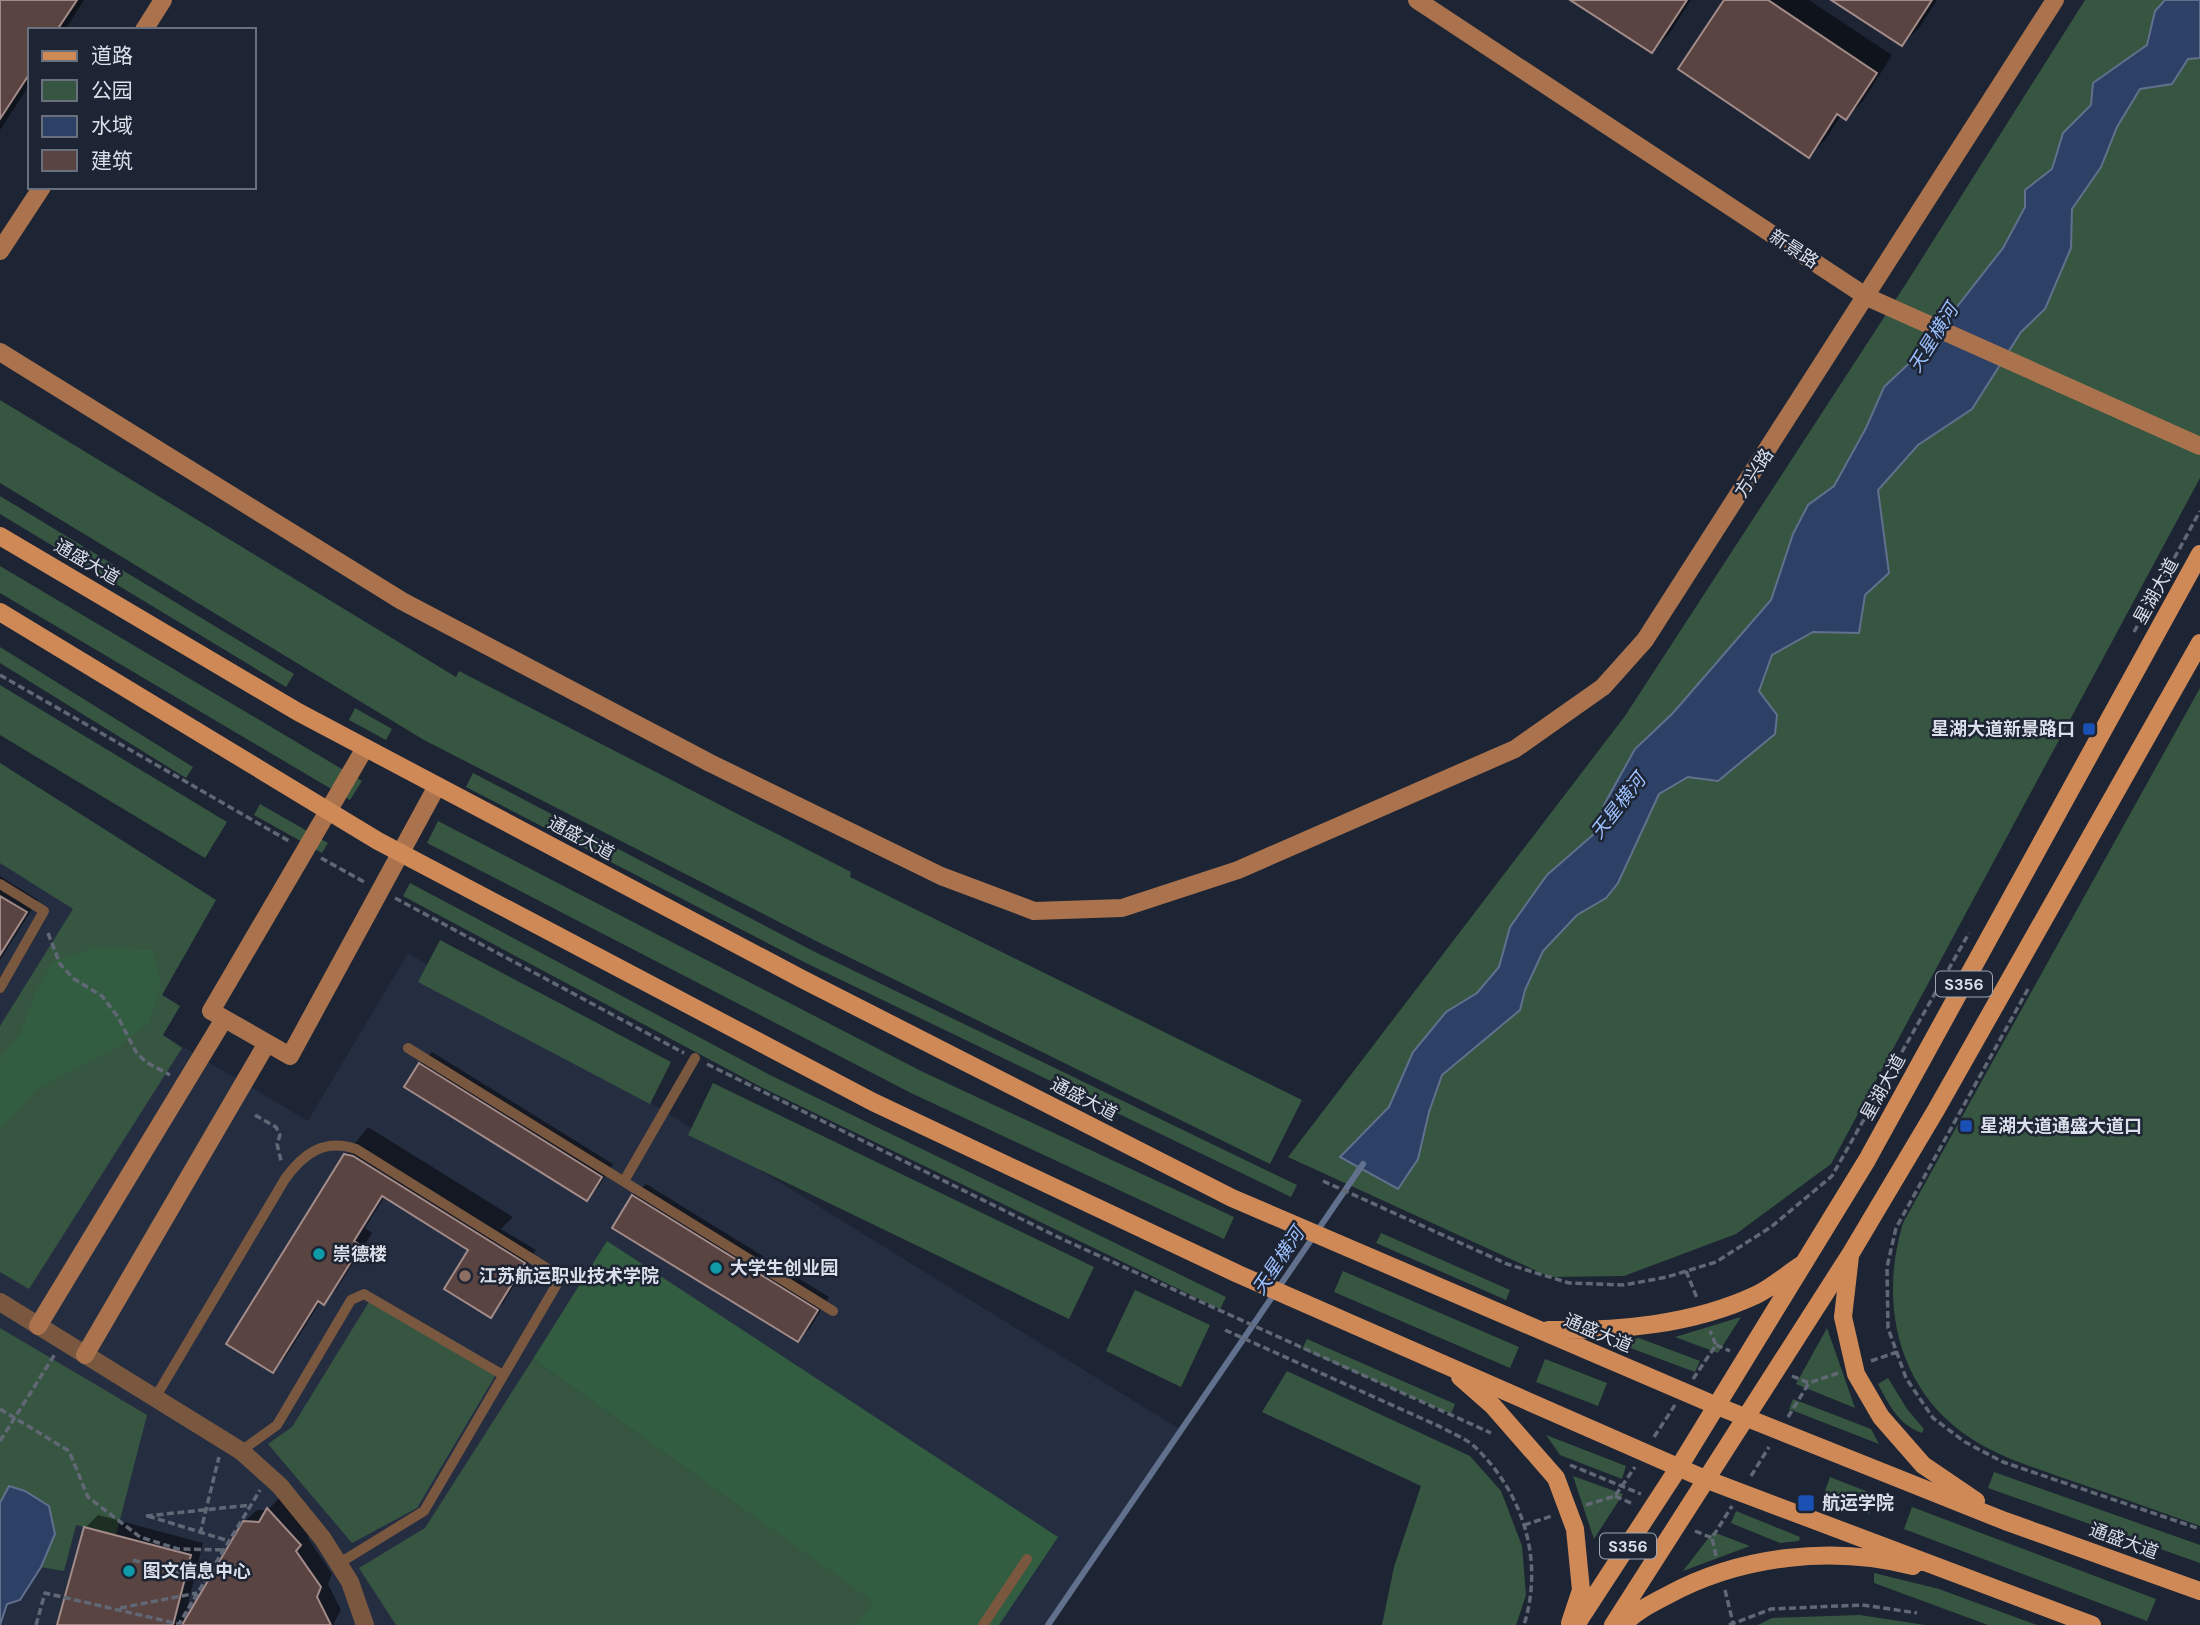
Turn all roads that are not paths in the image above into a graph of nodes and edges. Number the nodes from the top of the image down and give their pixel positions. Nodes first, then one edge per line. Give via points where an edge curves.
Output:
1 (163, 0) edge
2 (1417, 0) edge
3 (2054, 0) edge
4 (145, 28) edge
5 (41, 189) edge
6 (0, 251) edge
7 (1867, 297) junction
8 (0, 352) edge
9 (2200, 446) edge
10 (0, 536) edge
11 (2200, 554) edge
12 (0, 612) edge
13 (2200, 643) edge
14 (365, 748) junction
15 (437, 786) junction
16 (328, 811) junction
17 (400, 853) junction
18 (0, 884) edge
19 (0, 988) edge
20 (224, 1019) junction
21 (267, 1043) junction
22 (408, 1048) dead end
23 (695, 1058) road end
24 (624, 1181) junction
25 (1851, 1253) junction
26 (1807, 1261) junction
27 (0, 1302) edge
28 (833, 1311) dead end
29 (38, 1326) junction
30 (1537, 1329) junction
31 (85, 1355) junction
32 (1447, 1365) junction
33 (503, 1375) junction
34 (155, 1398) junction
35 (1717, 1406) junction
36 (1746, 1417) junction
37 (241, 1451) junction
38 (1679, 1467) junction
39 (1704, 1479) junction
40 (2004, 1521) junction
41 (1027, 1559) dead end
42 (338, 1563) junction
43 (1978, 1582) junction
44 (2200, 1591) edge
45 (365, 1625) edge
46 (983, 1625) edge
47 (1570, 1625) edge
48 (1576, 1625) edge
49 (1613, 1625) edge
50 (1623, 1625) edge
51 (2092, 1625) edge

1 - 4 street
2 - 7 street, 新景路
3 - 7 street, 方兴路
5 - 6 street
7 - 8 street, 方兴路 via 1645,640 1603,687 1515,749 1238,870 1122,908 1034,912 941,876 710,763 402,601
7 - 9 street, 新景路
10 - 14 main road, 通盛大道
11 - 26 main road, 星湖大道 / S356
12 - 16 main road
13 - 25 main road, S356
14 - 15 main road, 通盛大道
14 - 16 street
15 - 17 street
15 - 30 main road, 通盛大道 via 1231,1198
16 - 17 main road
16 - 20 street via 211,1012
17 - 21 street via 290,1056
17 - 32 main road via 873,1102 1238,1274
18 - 19 lane via 44,911
20 - 21 street
20 - 29 street
21 - 31 street
22 - 24 lane
23 - 24 lane
24 - 28 lane
25 - 36 main road, S356
25 - 40 main road via 1843,1317 1855,1367 1881,1418 1923,1465
26 - 30 main road via 1757,1295 1703,1313 1596,1330
26 - 35 main road, 星湖大道 / S356
27 - 29 street
29 - 31 street
30 - 35 main road, 通盛大道
31 - 34 street
32 - 38 main road
32 - 47 main road via 1493,1406 1556,1478 1575,1529 1581,1590
33 - 34 lane via 561,1277 342,1144 300,1158
33 - 37 lane via 364,1294 351,1300 277,1424
33 - 42 lane via 424,1511
34 - 37 street
35 - 36 main road, 通盛大道
35 - 38 main road, 星湖大道 / S356
36 - 39 main road, S356
36 - 40 main road, 通盛大道
37 - 42 street via 280,1486
38 - 39 main road
38 - 48 main road, 星湖大道 / S356
39 - 43 main road
39 - 49 main road, S356
40 - 44 main road, 通盛大道
41 - 46 lane
42 - 45 street
43 - 50 main road via 1882,1561 1834,1556 1774,1559 1693,1582 1634,1614
43 - 51 main road

